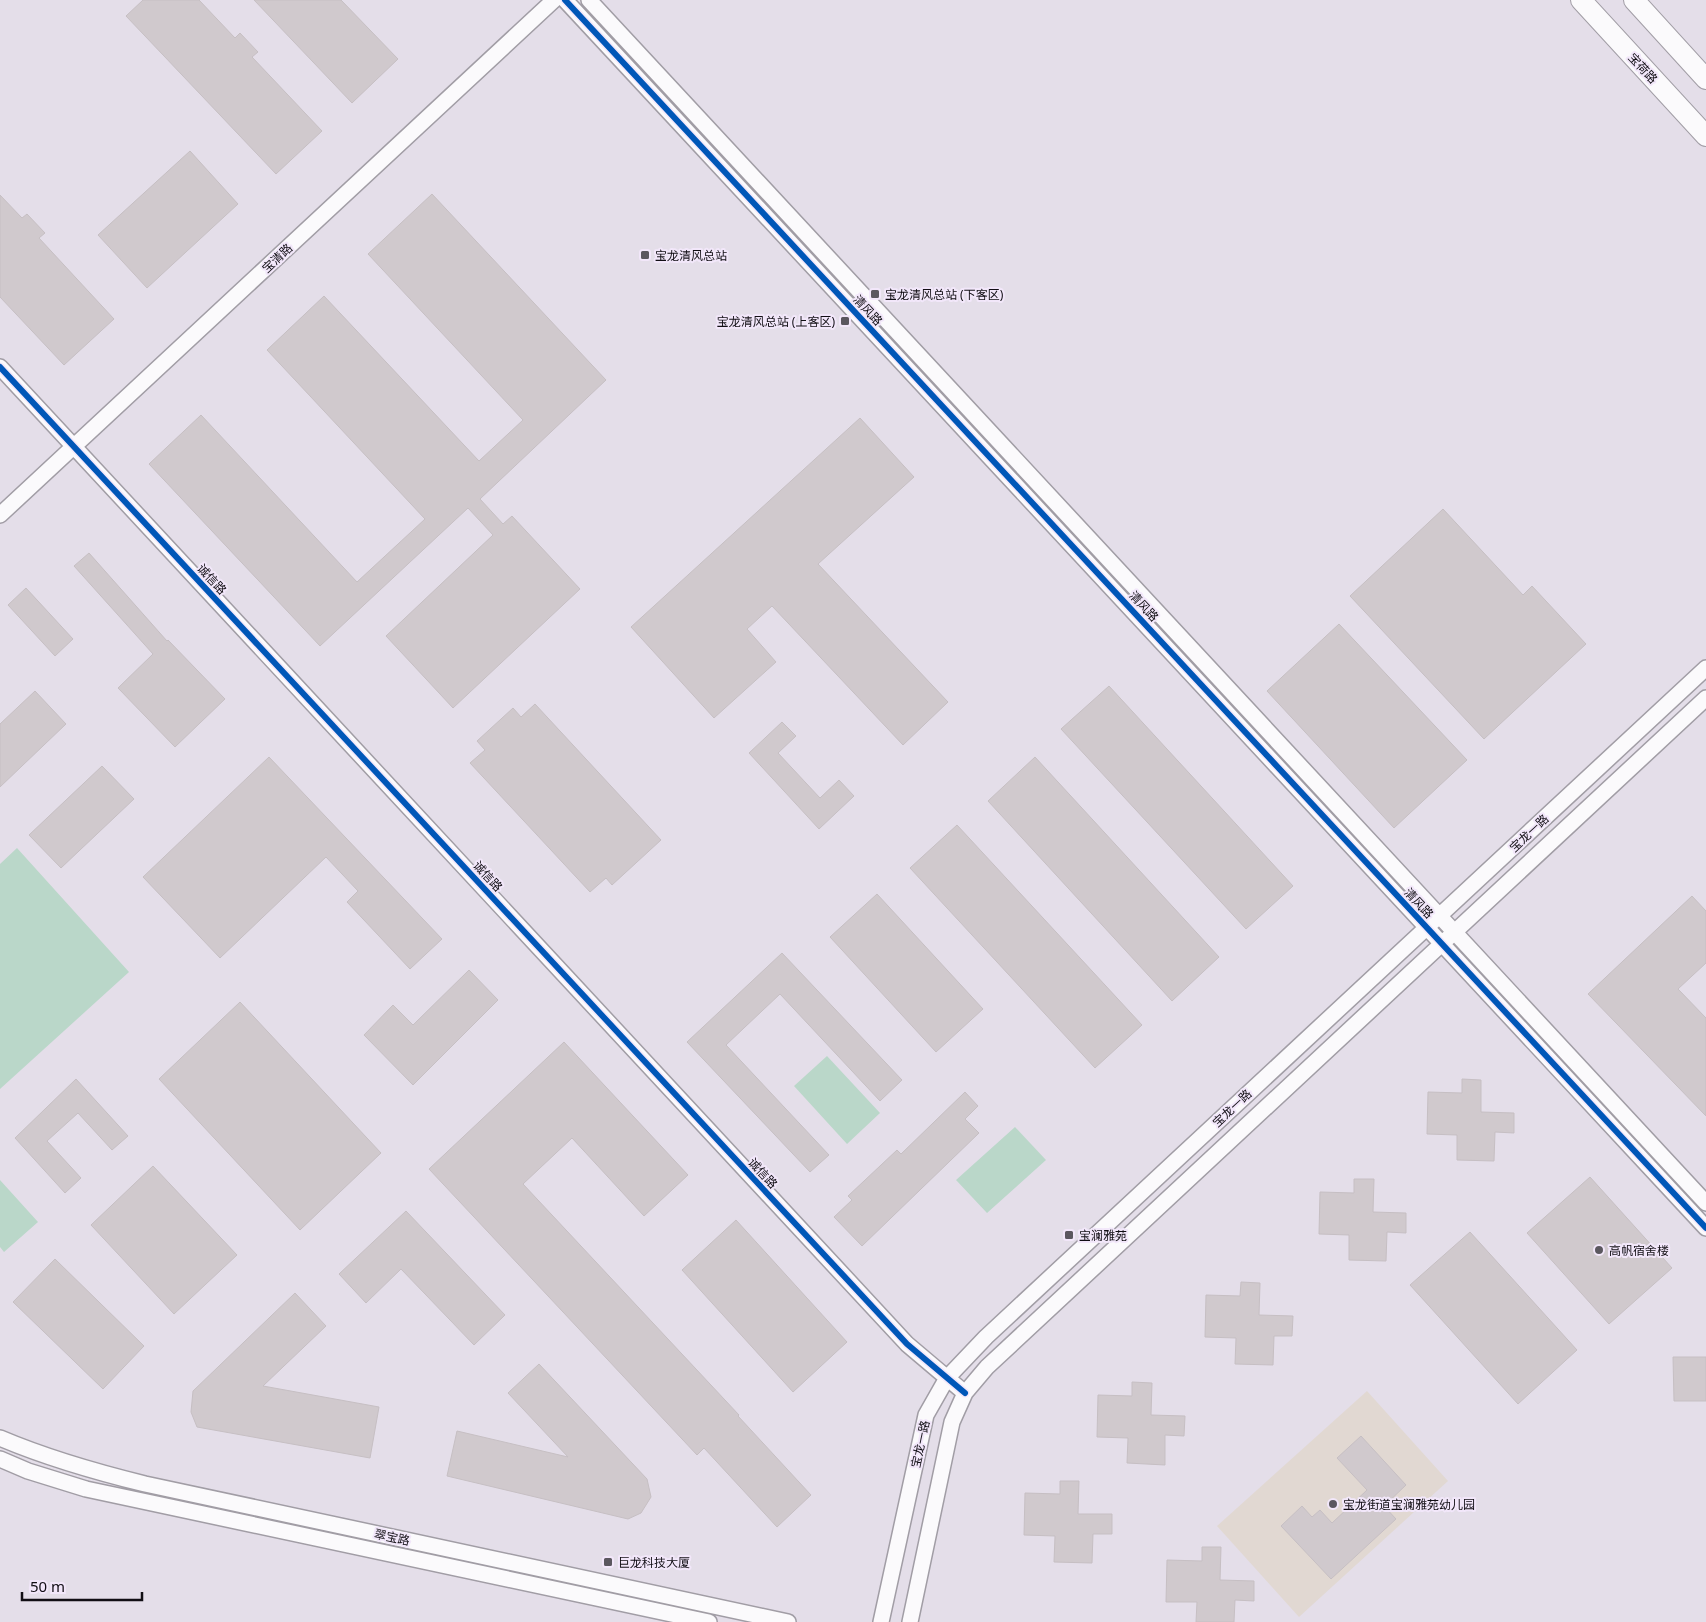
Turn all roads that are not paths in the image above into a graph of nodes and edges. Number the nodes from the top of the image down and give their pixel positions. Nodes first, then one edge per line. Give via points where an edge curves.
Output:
1 (554, 0) edge
2 (565, 0) edge
3 (589, 0) edge
4 (1581, 0) edge
5 (1634, 0) edge
6 (1706, 79) edge
7 (1706, 136) edge
8 (0, 367) edge
9 (74, 446) junction
10 (0, 515) edge
11 (1706, 668) edge
12 (1706, 698) edge
13 (1440, 916) junction
14 (1427, 928) junction
15 (1453, 931) junction
16 (1441, 943) junction
17 (1706, 1203) edge
18 (1706, 1228) edge
19 (947, 1378) junction
20 (965, 1393) junction
21 (0, 1438) edge
22 (0, 1459) edge
23 (709, 1622) edge
24 (788, 1622) edge
25 (881, 1622) edge
26 (910, 1622) edge

1 - 9 street, 宝清路
2 - 14 street, 清风路
3 - 13 street, 清风路
4 - 7 main road, 宝荷路
5 - 6 main road
8 - 9 street, 诚信路
9 - 10 street, 宝清路
9 - 19 street, 诚信路 via 900,1337
11 - 13 street, 宝龙一路
12 - 15 street, 宝龙一路
13 - 14 street, 宝龙一路
13 - 15 street, 清风路
14 - 16 street, 清风路
14 - 19 street, 宝龙一路 via 986,1337
15 - 16 street, 宝龙一路
15 - 17 street, 清风路
16 - 18 street, 清风路
16 - 20 street, 宝龙一路 via 987,1366
19 - 20 street, 诚信路
19 - 25 street, 宝龙一路 via 926,1415
20 - 26 street, 宝龙一路 via 952,1422
21 - 24 street, 翠宝路 via 31,1452 145,1484
22 - 23 street, 翠宝路 via 96,1492

